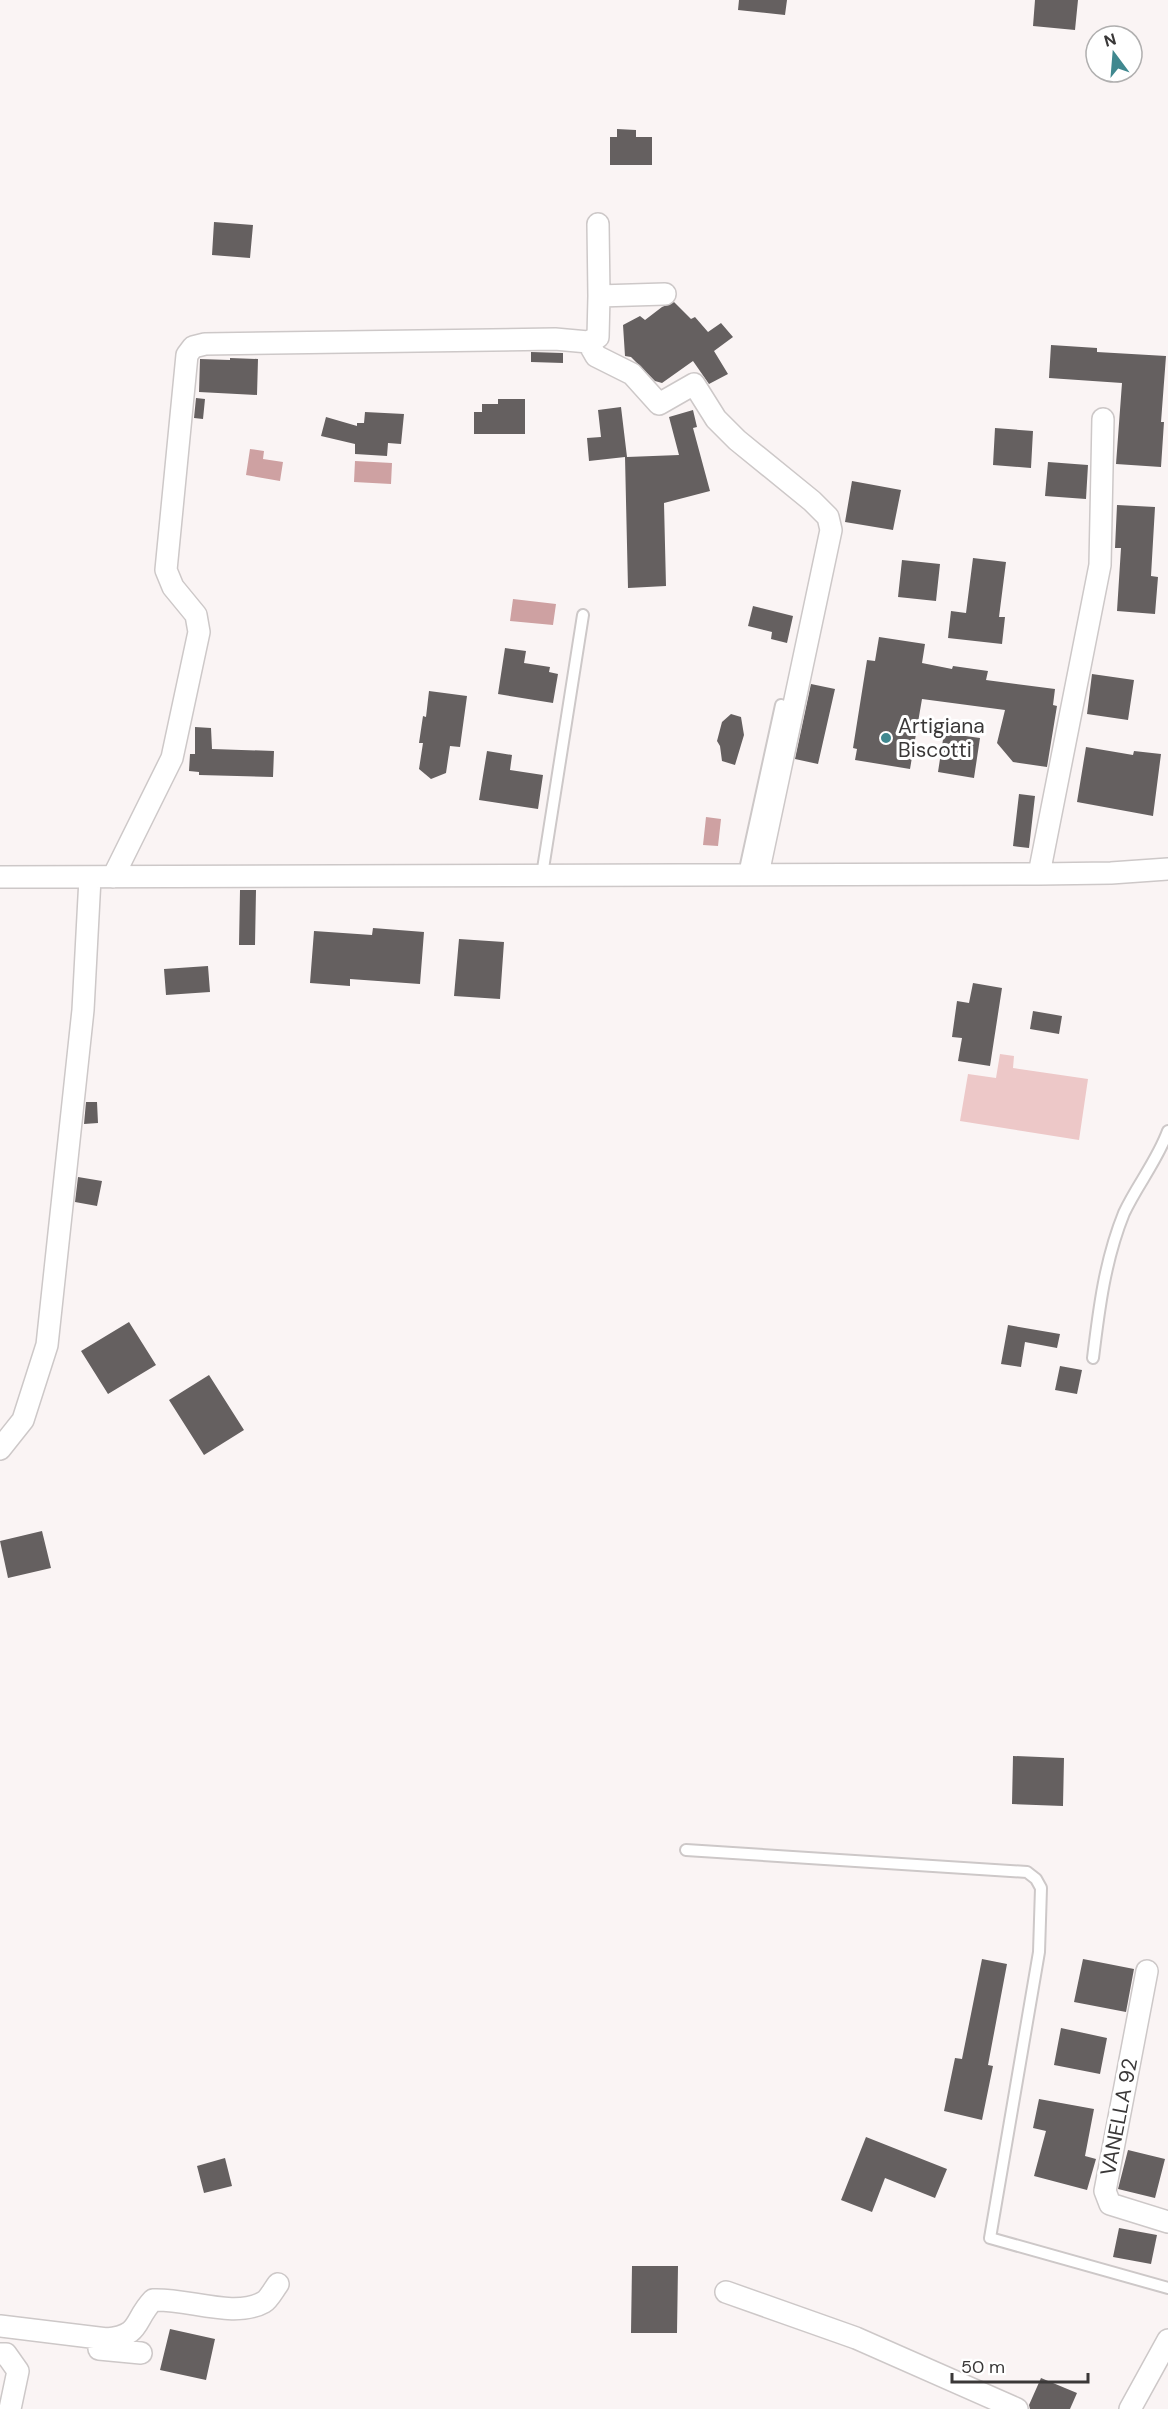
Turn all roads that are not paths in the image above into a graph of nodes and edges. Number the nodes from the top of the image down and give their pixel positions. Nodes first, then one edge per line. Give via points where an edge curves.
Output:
1 (598, 224) dead end
2 (665, 294) dead end
3 (599, 296) junction
4 (588, 342) junction
5 (1103, 419) dead end
6 (584, 615) dead end
7 (781, 705) dead end
8 (1168, 869) edge
9 (751, 874) junction
10 (1039, 874) junction
11 (542, 875) junction
12 (0, 877) edge
13 (113, 877) junction
14 (90, 878) junction
15 (1168, 1131) edge
16 (1093, 1358) dead end
17 (0, 1449) edge
18 (686, 1850) dead end
19 (1147, 1971) dead end
20 (1168, 2222) edge
21 (278, 2284) dead end
22 (1168, 2288) edge
23 (726, 2292) dead end
24 (0, 2326) edge
25 (0, 2338) edge
26 (1168, 2340) edge
27 (141, 2353) dead end
28 (0, 2354) edge
29 (10, 2409) edge
30 (1017, 2409) edge
31 (1130, 2409) edge

1 - 3 street
2 - 3 street
3 - 4 street via 598,337
4 - 9 street via 596,356 632,375 659,404 694,384 716,419 737,440 828,517 831,530
4 - 13 street via 555,339 194,347 187,355 166,570 173,587 196,615 199,632 172,758
5 - 10 street via 1100,565
6 - 11 lane
7 - 9 lane
8 - 10 street
9 - 10 street
9 - 11 street
11 - 13 street
12 - 14 street
13 - 14 street
14 - 17 street via 83,1010 47,1345 23,1420
15 - 16 lane via 1125,1211 1113,1243 1103,1279
18 - 22 lane via 1027,1872 1036,1879 1041,1888 1040,1952 990,2238
19 - 20 street, VANELLA 92 via 1105,2191 1110,2204
21 - 24 street via 265,2302 237,2310 171,2299 153,2300 134,2330 123,2337 107,2339
23 - 30 street via 856,2338
25 - 27 street
26 - 31 street
28 - 29 street via 6,2354 18,2371

